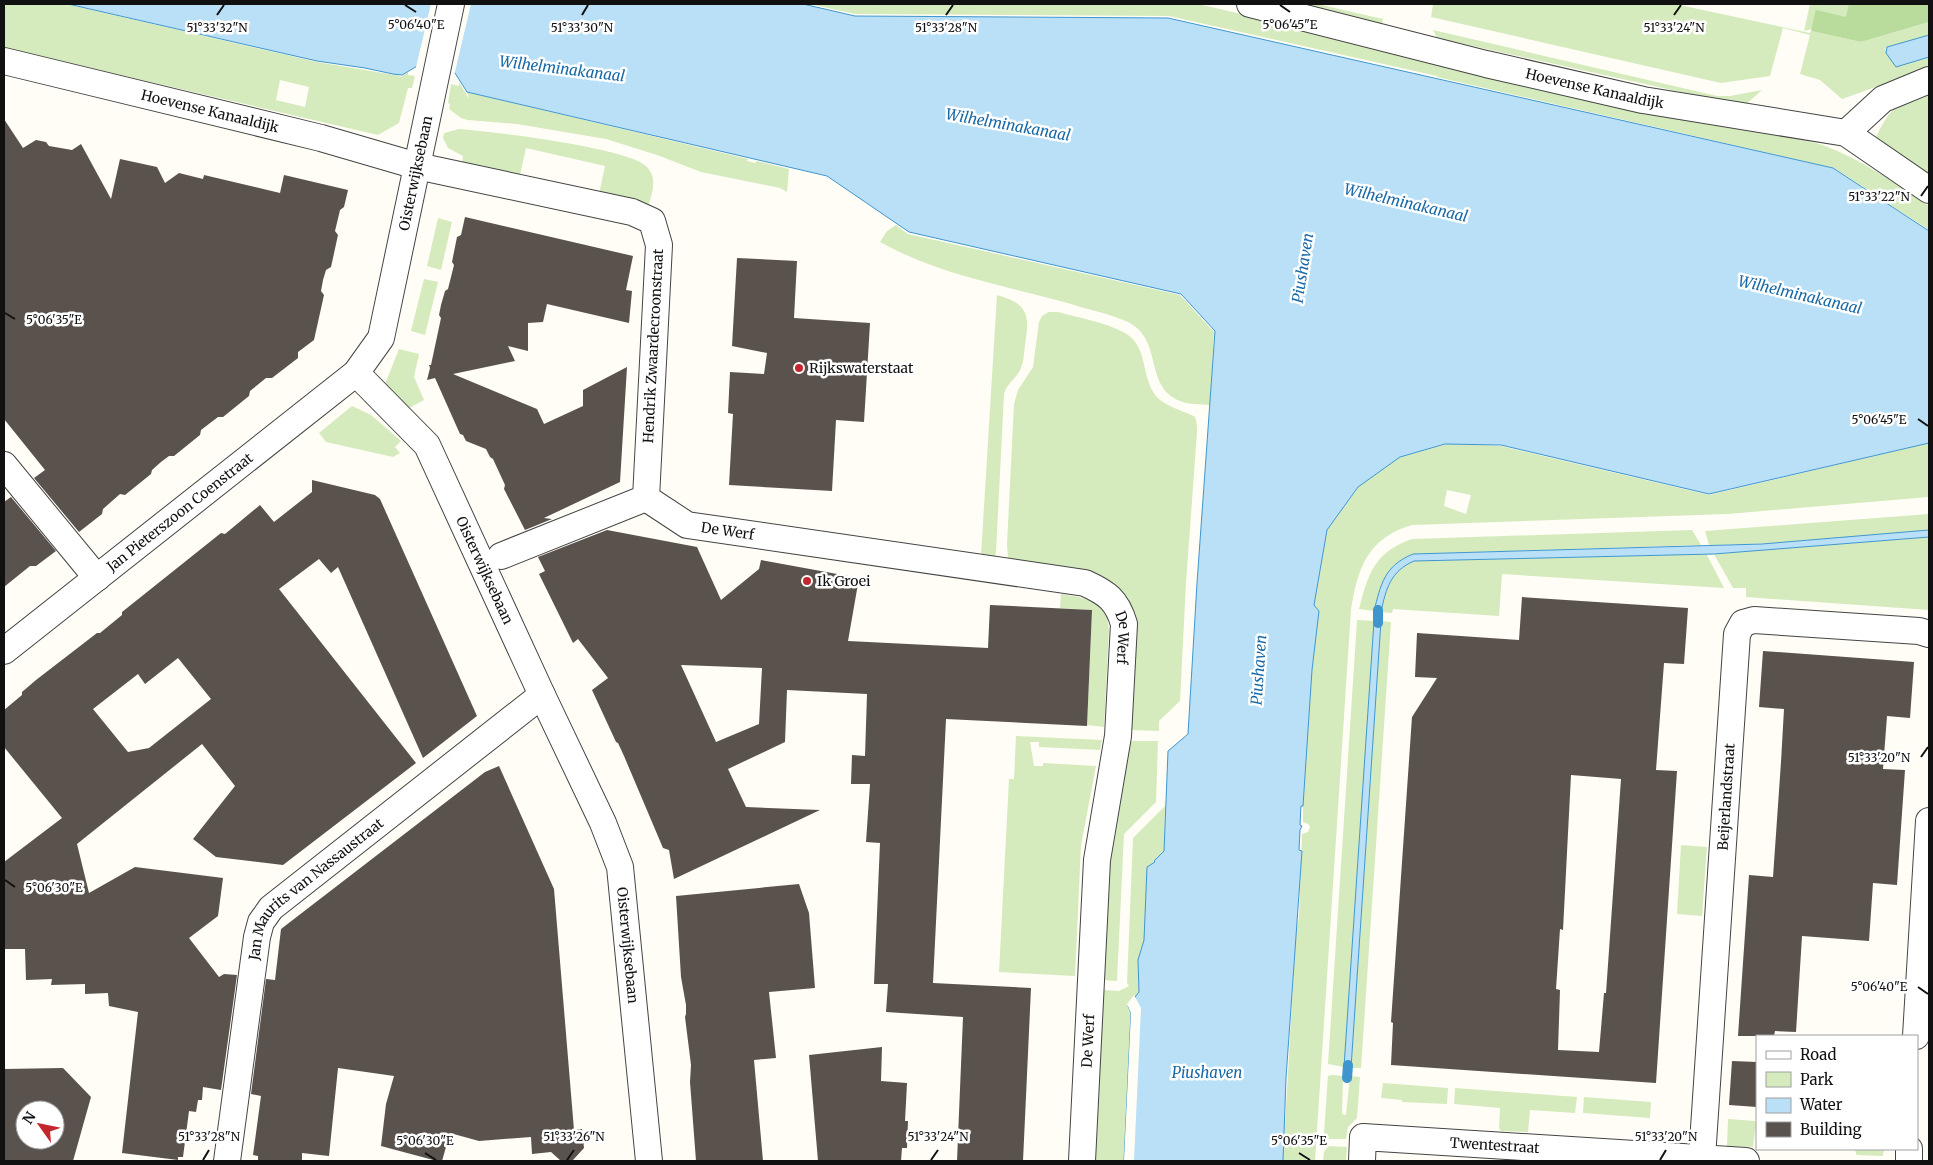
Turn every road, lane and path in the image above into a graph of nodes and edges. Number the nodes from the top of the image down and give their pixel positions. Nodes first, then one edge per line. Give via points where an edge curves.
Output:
1 (451, 4) edge
2 (1250, 4) edge
3 (4, 61) edge
4 (1929, 80) edge
5 (1846, 133) junction
6 (417, 166) junction
7 (1929, 190) edge
8 (356, 373) junction
9 (4, 465) edge
10 (646, 498) junction
11 (501, 556) dead end
12 (97, 578) junction
13 (1929, 634) edge
14 (4, 652) edge
15 (542, 695) junction
16 (1929, 821) edge
17 (1916, 1035) edge
18 (1363, 1149) edge
19 (1702, 1158) junction
20 (227, 1161) edge
21 (650, 1161) edge
22 (1082, 1161) edge
23 (1746, 1161) edge

1 - 6 street, Oisterwijksebaan
2 - 5 street, Hoevense Kanaaldijk via 1634,98
3 - 6 street, Hoevense Kanaaldijk via 321,138
4 - 5 street via 1883,99
5 - 7 street, Hoevense Kanaaldijk
6 - 8 street, Oisterwijksebaan via 381,338
6 - 10 street, Hendrik Zwaardecroonstraat via 632,212 652,221 659,245
8 - 12 street, Jan Pieterszoon Coenstraat
8 - 15 street, Oisterwijksebaan via 427,444
9 - 12 street
10 - 11 street
10 - 22 street, De Werf via 687,525 1086,583 1114,601 1124,624 1118,736 1097,860
12 - 14 street, Jan Pieterszoon Coenstraat
13 - 19 street, Beijerlandstraat via 1754,620 1743,623 1738,634
15 - 20 street, Jan Maurits van Nassaustraat via 271,908 257,937
15 - 21 street, Oisterwijksebaan via 603,823 620,867
16 - 17 street
18 - 19 street, Twentestraat
19 - 23 street, Twentestraat

